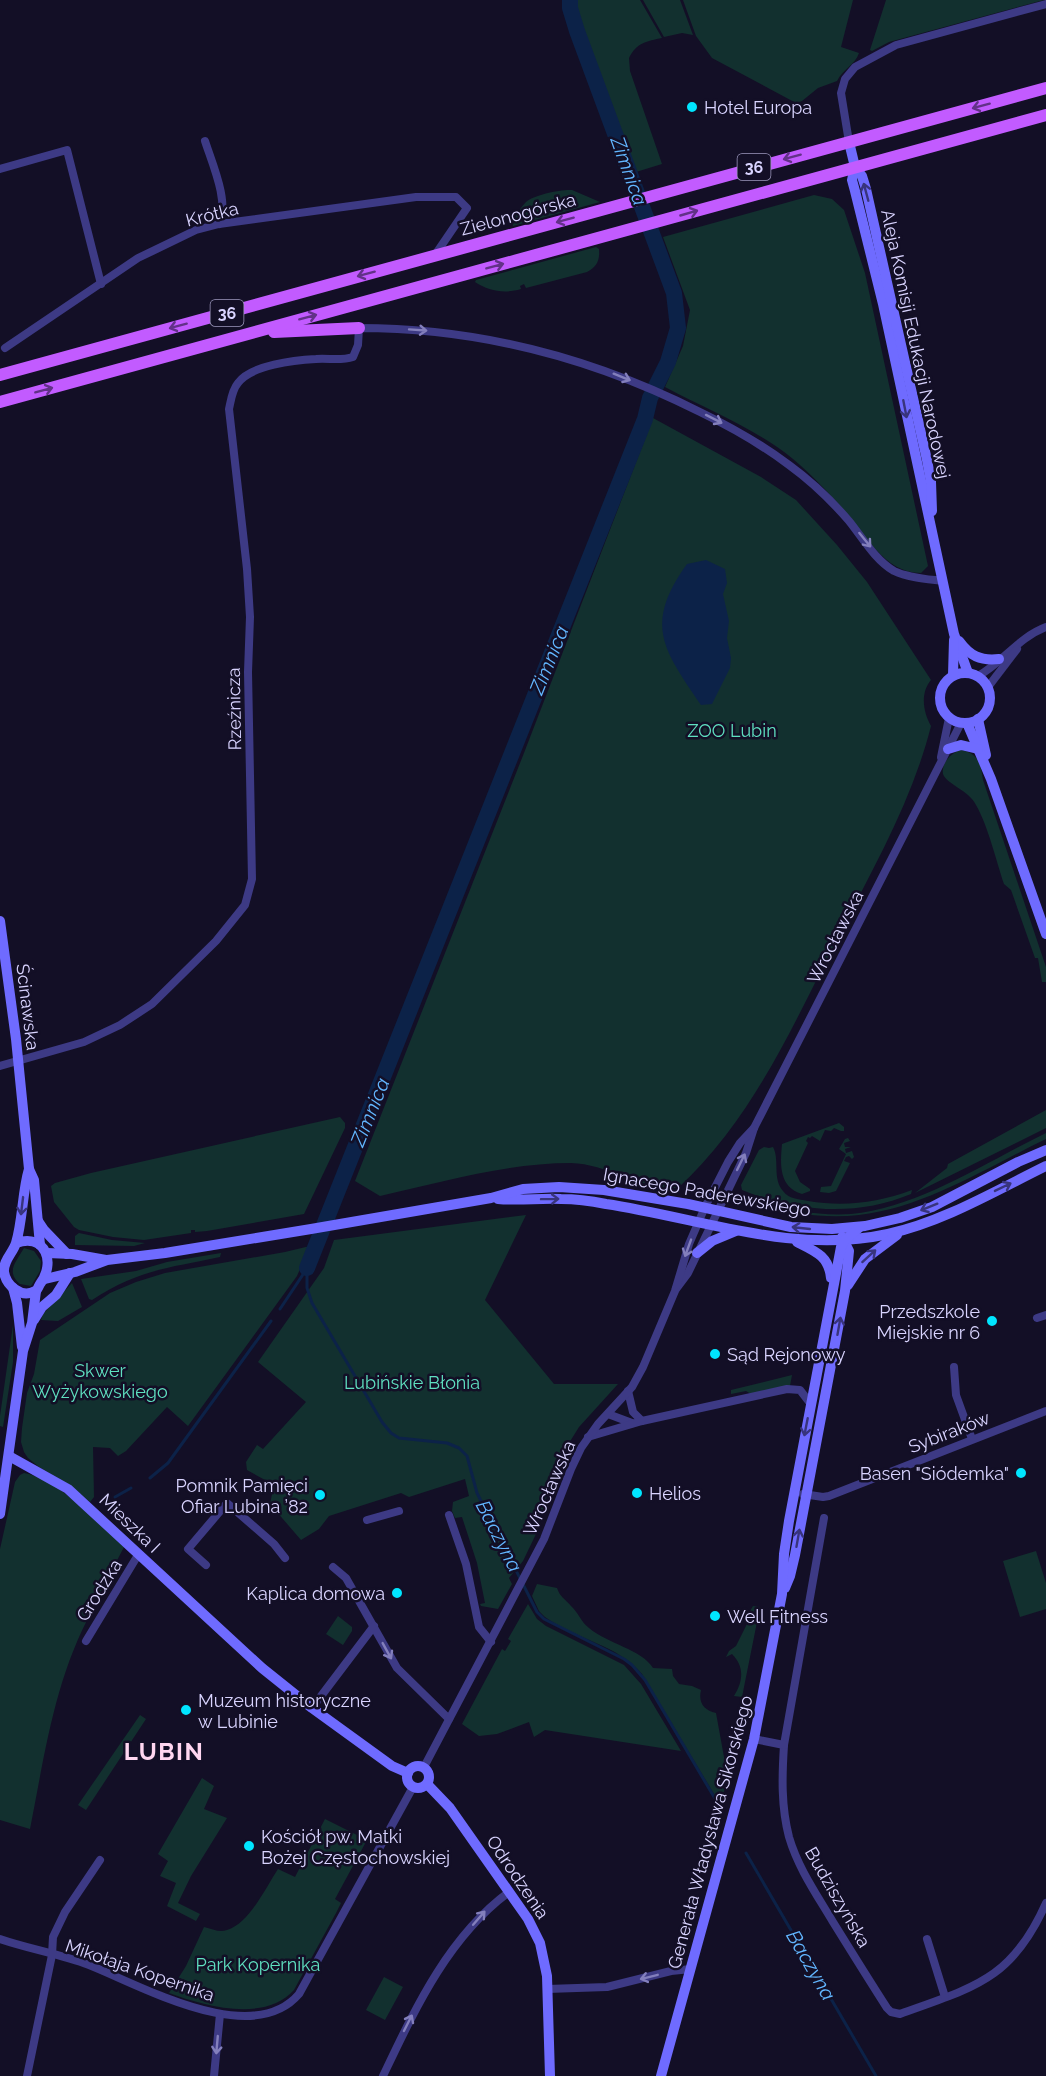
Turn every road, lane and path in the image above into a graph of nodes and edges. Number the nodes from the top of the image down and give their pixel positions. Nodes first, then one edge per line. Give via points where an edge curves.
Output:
1 (1046, 4) edge
2 (1046, 88) edge
3 (1046, 115) edge
4 (205, 141) dead end
5 (849, 142) junction
6 (855, 167) junction
7 (0, 169) edge
8 (219, 224) junction
9 (435, 255) junction
10 (101, 284) junction
11 (359, 328) junction
12 (251, 333) junction
13 (5, 348) dead end
14 (0, 375) edge
15 (0, 402) edge
16 (943, 581) junction
17 (1046, 627) edge
18 (954, 634) junction
19 (1023, 641) junction
20 (999, 659) junction
21 (973, 674) junction
22 (953, 675) junction
23 (988, 687) junction
24 (949, 718) junction
25 (978, 719) junction
26 (964, 723) junction
27 (948, 749) junction
28 (978, 749) junction
29 (941, 760) junction
30 (991, 779) junction
31 (0, 921) edge
32 (1046, 934) edge
33 (18, 1061) junction
34 (0, 1066) edge
35 (754, 1128) junction
36 (1046, 1150) edge
37 (1046, 1166) edge
38 (29, 1169) junction
39 (491, 1198) junction
40 (705, 1208) junction
41 (718, 1210) junction
42 (38, 1220) junction
43 (699, 1222) junction
44 (711, 1225) junction
45 (860, 1227) junction
46 (832, 1229) junction
47 (903, 1230) junction
48 (736, 1231) junction
49 (792, 1239) junction
50 (845, 1240) junction
51 (16, 1243) junction
52 (43, 1249) junction
53 (698, 1253) junction
54 (4, 1254) edge
55 (67, 1254) junction
56 (107, 1260) junction
57 (70, 1273) junction
58 (3, 1277) edge
59 (45, 1279) junction
60 (832, 1287) junction
61 (13, 1288) junction
62 (36, 1291) junction
63 (675, 1291) junction
64 (845, 1291) junction
65 (1046, 1315) edge
66 (1037, 1318) dead end
67 (32, 1323) junction
68 (23, 1351) junction
69 (954, 1367) dead end
70 (628, 1391) junction
71 (810, 1403) junction
72 (1046, 1411) edge
73 (608, 1414) junction
74 (642, 1421) junction
75 (633, 1424) junction
76 (588, 1437) junction
77 (972, 1439) junction
78 (5, 1454) edge
79 (794, 1492) junction
80 (806, 1494) junction
81 (399, 1511) dead end
82 (0, 1514) edge
83 (449, 1515) dead end
84 (824, 1518) dead end
85 (367, 1520) dead end
86 (138, 1555) junction
87 (285, 1558) dead end
88 (206, 1565) dead end
89 (333, 1567) dead end
90 (782, 1594) junction
91 (374, 1626) junction
92 (86, 1641) dead end
93 (491, 1642) junction
94 (312, 1708) junction
95 (449, 1719) junction
96 (754, 1739) junction
97 (784, 1745) junction
98 (423, 1767) junction
99 (408, 1773) junction
100 (427, 1784) junction
101 (413, 1787) junction
102 (100, 1860) dead end
103 (509, 1892) junction
104 (1046, 1903) edge
105 (0, 1939) edge
106 (927, 1939) dead end
107 (52, 1955) junction
108 (691, 1969) junction
109 (547, 1989) junction
110 (945, 1997) junction
111 (219, 2014) junction
112 (27, 2076) edge
113 (214, 2076) edge
114 (383, 2076) edge
115 (550, 2076) edge
116 (661, 2076) edge

1 - 5 street via 896,45 855,67 841,93
2 -> 5 main road, Zielonogórska / 36
3 - 6 main road, 36
4 - 8 street via 224,204
5 - 6 street, Aleja Komisji Edukacji Narodowej
5 -> 9 main road, Zielonogórska / 36
12 -> 6 main road, 36
6 - 16 street, Aleja Komisji Edukacji Narodowej via 852,180 886,315
7 - 10 street via 66,150
8 - 9 street, Krótka via 416,197 456,197 467,208
8 - 10 street, Krótka via 196,230 138,258
9 -> 14 main road, Zielonogórska / 36
10 - 13 street, Krótka
11 - 12 main road
11 -> 16 street via 440,332 503,342 569,358 662,393 739,432 794,468 839,510 891,569
11 - 33 street, Rzeźnicza via 353,357 280,363 258,370 245,375 231,396 229,409 250,617 252,879 245,905 216,942 152,1004 84,1042
15 -> 12 main road, 36
16 - 18 street, Aleja Komisji Edukacji Narodowej
17 - 19 street
18 - 20 street via 972,655
18 - 21 street, Aleja Komisji Edukacji Narodowej
18 - 22 street, Aleja Komisji Edukacji Narodowej
19 - 20 street
19 - 23 street
20 - 21 street
21 - 22 street
21 - 23 street
22 - 24 street via 943,685 939,699
23 - 25 street via 988,709
24 - 26 street
24 - 29 street, Wrocławska
25 - 26 street
25 - 30 street
26 - 27 street, Wrocławska
26 - 28 street
27 - 28 street via 961,745
27 - 29 street, Wrocławska
28 - 30 street
29 - 35 street, Wrocławska
30 - 32 street
31 - 33 street, Ścinawska
33 - 34 street
33 - 38 street, Ścinawska
35 - 40 street, Wrocławska via 740,1143
41 -> 35 street, Wrocławska
36 -> 45 street, Ignacego Paderewskiego via 932,1207
47 -> 37 street, Ignacego Paderewskiego via 960,1208
38 - 42 street, Ścinawska via 34,1180
38 -> 51 street, Ścinawska
39 - 40 street, Ignacego Paderewskiego via 524,1190 579,1188
39 -> 43 street, Ignacego Paderewskiego via 581,1200
39 - 56 street, Ignacego Paderewskiego
40 - 41 street, Ignacego Paderewskiego
40 - 43 street, Wrocławska
41 - 44 street, Wrocławska
46 -> 41 street, Ignacego Paderewskiego via 783,1225
42 - 52 street, Ścinawska
42 - 55 street
43 - 44 street, Ignacego Paderewskiego
43 -> 63 street, Wrocławska
44 - 48 street, Ignacego Paderewskiego
44 - 53 street, Wrocławska
45 - 46 street, Ignacego Paderewskiego
45 - 50 street
46 - 50 street
47 - 50 street, Ignacego Paderewskiego
64 -> 47 street via 865,1258
48 - 49 street, Ignacego Paderewskiego
48 - 53 street via 712,1241
49 - 50 street, Ignacego Paderewskiego
49 - 60 street via 824,1257 830,1267
50 - 60 street, Generała Władysława Sikorskiego
50 - 64 street, Generała Władysława Sikorskiego via 849,1251
51 - 52 street via 32,1241
51 - 54 street
52 - 55 street, Ignacego Paderewskiego
52 - 59 street via 48,1262
53 - 63 street, Wrocławska
54 - 58 street
55 - 56 street, Ignacego Paderewskiego
56 - 57 street, Ignacego Paderewskiego
57 - 59 street, Ignacego Paderewskiego
57 - 67 street
58 - 61 street
59 - 62 street
60 - 71 street, Generała Władysława Sikorskiego
61 - 62 street via 28,1293
61 - 68 street
62 - 67 street
63 - 70 street, Wrocławska via 644,1367
80 -> 64 street, Generała Władysława Sikorskiego
65 - 66 street
67 - 68 street
68 - 78 street
69 - 77 street via 956,1395
70 - 73 street, Wrocławska
70 - 74 street via 633,1412
71 - 74 street via 800,1390 793,1388
71 -> 79 street, Generała Władysława Sikorskiego
72 - 77 street, Sybiraków
73 - 75 street
73 - 76 street, Wrocławska
74 - 75 street
75 - 76 street
76 - 93 street, Wrocławska via 574,1460 544,1539
77 - 80 street, Sybiraków via 829,1496
78 - 82 street
78 - 86 street, Mieszka I via 68,1490
79 - 80 street, Sybiraków
79 - 90 street, Generała Władysława Sikorskiego
90 -> 80 street, Generała Władysława Sikorskiego via 790,1576
81 - 85 street
83 - 93 street via 466,1564 479,1627
84 - 97 street, Budziszyńska
86 - 92 street, Grodzka
86 - 94 street, Mieszka I
87 - 88 street via 227,1503 188,1549
89 - 91 street via 346,1578
90 - 96 street, Generała Władysława Sikorskiego
91 - 94 street
91 -> 95 street via 397,1668
93 - 95 street, Wrocławska
94 - 99 street via 392,1766
95 - 98 street, Wrocławska
96 - 97 street
96 - 108 street, Generała Władysława Sikorskiego
97 - 110 street, Budziszyńska via 782,1791 793,1848 816,1894 887,2008 900,2014
98 - 99 street via 413,1767
98 - 100 street via 429,1773
99 - 101 street via 408,1783
100 - 101 street
100 - 103 street, Odrodzenia via 450,1808
101 - 111 street, Mikołaja Kopernika via 299,1994 275,2012
102 - 107 street via 65,1912 53,1937
103 - 109 street, Odrodzenia via 540,1943
114 -> 103 street via 419,2003 453,1947 486,1909
104 - 110 street, Budziszyńska via 1032,1933 1011,1961 987,1978
105 - 107 street, Mikołaja Kopernika
106 - 110 street
107 - 111 street, Mikołaja Kopernika
107 - 112 street
108 -> 109 street via 607,1987
108 - 116 street, Generała Władysława Sikorskiego
109 - 115 street, Odrodzenia
111 -> 113 street

